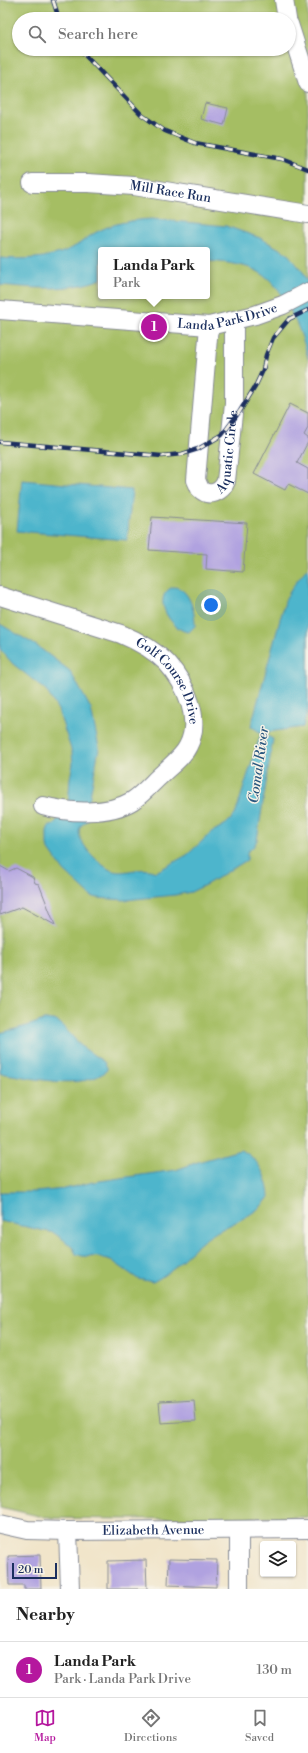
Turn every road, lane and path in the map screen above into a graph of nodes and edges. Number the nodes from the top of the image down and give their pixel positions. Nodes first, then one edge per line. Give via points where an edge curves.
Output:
1 (284, 0) edge
2 (287, 12) edge
3 (296, 46) edge
4 (308, 83) edge
5 (32, 183) dead end
6 (308, 214) edge
7 (308, 292) edge
8 (0, 310) edge
9 (234, 321) junction
10 (209, 326) junction
11 (0, 596) edge
12 (43, 806) dead end
13 (0, 1524) edge
14 (308, 1529) edge
15 (239, 1530) junction
16 (68, 1532) junction
17 (70, 1589) edge
18 (239, 1589) edge

1 - 2 street
3 - 4 street
5 - 6 street, Mill Race Run via 134,186
7 - 9 street, Landa Park Drive via 283,305
8 - 10 street, Landa Park Drive
9 - 10 street, Landa Park Drive
9 - 10 street, Aquatic Circle via 234,398 226,481 218,491 209,494 200,489 196,480
11 - 12 street, Golf Course Drive via 121,634 153,651 167,663 184,687 194,723 188,748 132,801 109,810 95,811 62,810
13 - 16 street, Elizabeth Avenue via 27,1530
14 - 15 street, Elizabeth Avenue
15 - 16 street, Elizabeth Avenue
15 - 18 street
16 - 17 street

